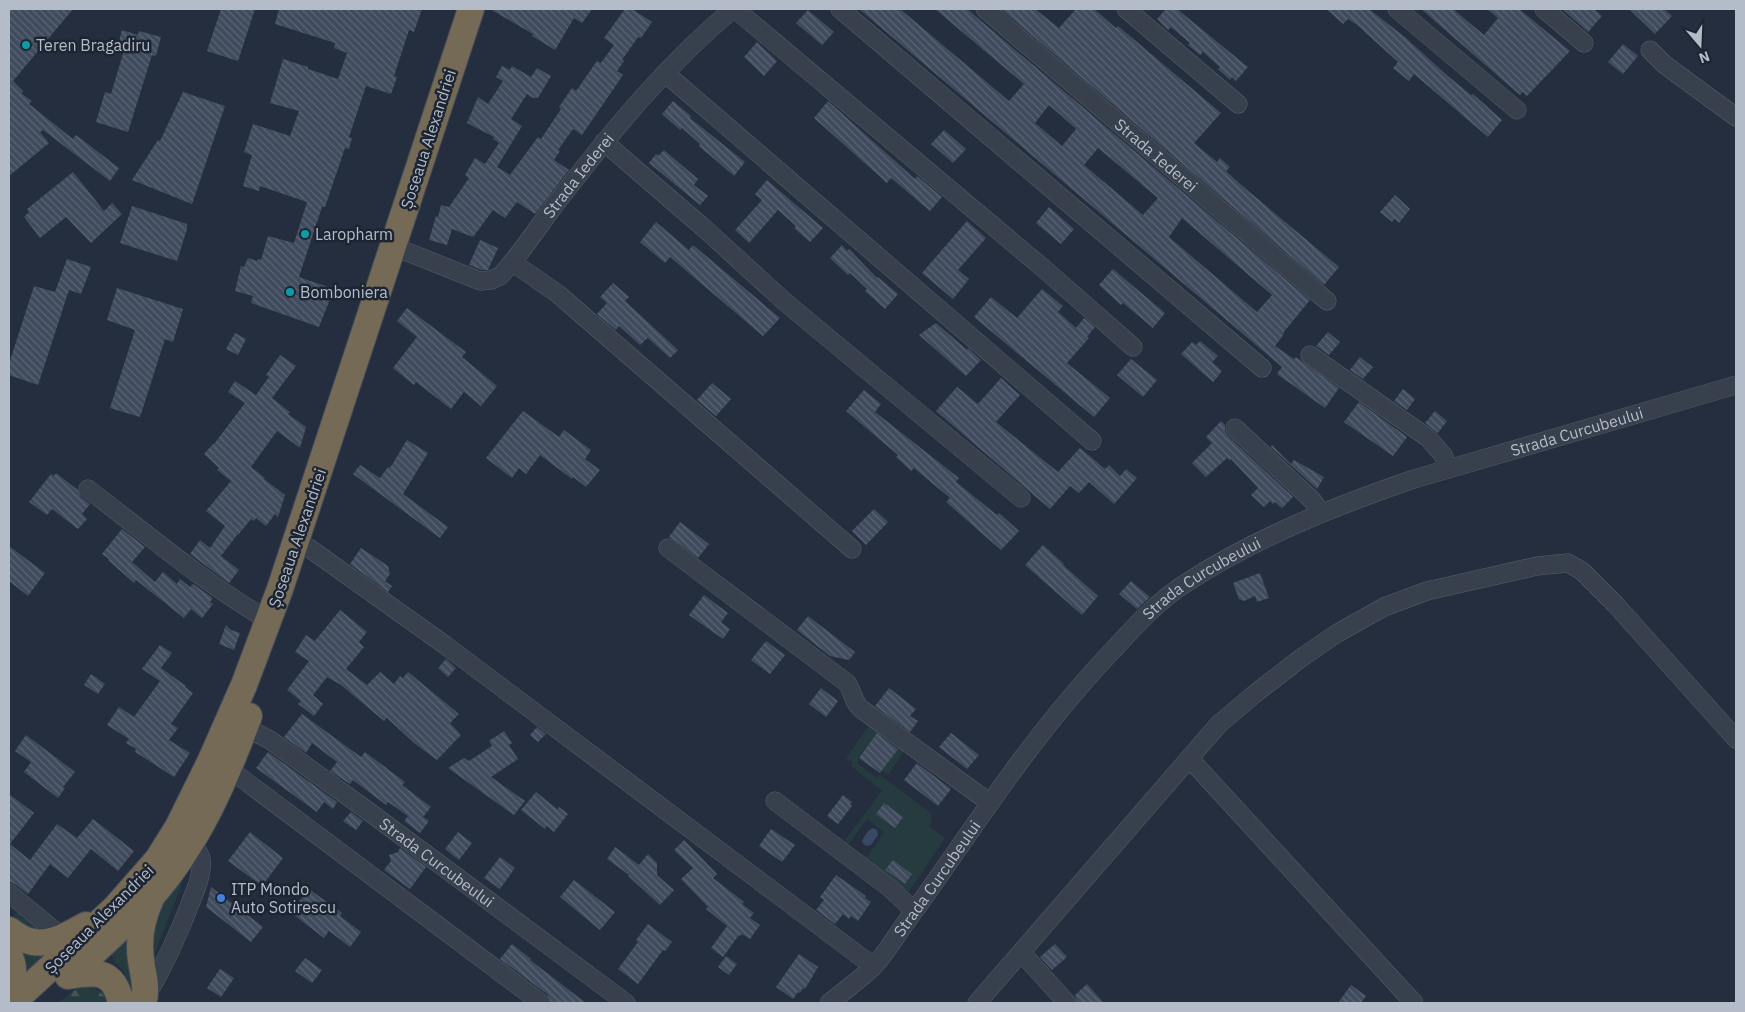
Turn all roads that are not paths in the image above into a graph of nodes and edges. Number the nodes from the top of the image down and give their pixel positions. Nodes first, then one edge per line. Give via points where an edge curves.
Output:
1 (471, 9) edge
2 (485, 9) edge
3 (734, 9) edge
4 (840, 9) edge
5 (985, 9) edge
6 (1126, 9) edge
7 (1397, 9) edge
8 (1544, 9) edge
9 (1584, 42) dead end
10 (1650, 50) dead end
11 (665, 72) junction
12 (1238, 104) dead end
13 (1516, 110) dead end
14 (1736, 117) edge
15 (604, 142) junction
16 (406, 251) junction
17 (512, 262) junction
18 (1327, 301) dead end
19 (1133, 347) dead end
20 (1310, 356) dead end
21 (1262, 368) dead end
22 (1736, 385) edge
23 (1235, 428) dead end
24 (1092, 441) dead end
25 (1449, 469) junction
26 (88, 489) dead end
27 (1022, 498) dead end
28 (1321, 513) junction
29 (308, 548) junction
30 (668, 548) dead end
31 (852, 550) dead end
32 (268, 620) junction
33 (245, 727) junction
34 (1736, 739) edge
35 (1189, 758) junction
36 (228, 769) junction
37 (775, 801) dead end
38 (990, 803) junction
39 (191, 843) junction
40 (152, 896) junction
41 (10, 899) edge
42 (115, 908) junction
43 (914, 912) junction
44 (9, 930) edge
45 (54, 930) dead end
46 (1022, 953) junction
47 (9, 955) edge
48 (873, 966) junction
49 (68, 976) junction
50 (9, 984) edge
51 (836, 1001) edge
52 (984, 1001) edge
53 (12, 1003) edge
54 (37, 1003) edge
55 (138, 1003) edge
56 (541, 1003) edge
57 (626, 1003) edge
58 (1067, 1003) edge
59 (1414, 1003) edge

1 - 32 highway, Șoseaua Alexandriei
2 - 16 highway, Șoseaua Alexandriei
3 - 11 street, Strada Iederei via 705,32
3 - 19 street
4 - 21 street
5 - 18 street, Strada Iederei
6 - 12 street
7 - 13 street
8 - 9 street
10 - 14 street via 1665,65
11 - 15 street, Strada Iederei
11 - 24 street
15 - 17 street, Strada Iederei
15 - 27 street via 784,302
16 - 17 street, Strada Iederei via 480,281 496,279
16 - 29 highway, Șoseaua Alexandriei
17 - 31 street via 558,294
20 - 25 street via 1428,438 1443,455
22 - 25 street, Strada Curcubeului
23 - 28 street via 1312,500
25 - 28 street, Strada Curcubeului
26 - 32 street via 182,561
28 - 38 street, Strada Curcubeului via 1215,566 1161,602 1095,669 1049,722
29 - 33 highway, Șoseaua Alexandriei
29 - 48 street via 445,645
30 - 38 street via 847,684 860,708
32 - 42 highway, Șoseaua Alexandriei via 224,733 178,827 158,859
33 - 36 highway, Șoseaua Alexandriei
33 - 57 street, Strada Curcubeului via 270,740
34 - 35 street via 1615,604 1582,571 1568,563 1427,591 1384,607 1336,634 1264,686 1219,724
35 - 46 street
35 - 59 street
36 - 39 highway, Șoseaua Alexandriei via 220,791
36 - 56 street
37 - 43 street via 890,888
38 - 43 street, Strada Curcubeului
39 - 40 highway, Șoseaua Alexandriei
39 - 55 street via 201,860 195,893 170,954
40 - 49 highway, Șoseaua Alexandriei
40 - 55 highway via 141,926 139,944 145,988
41 - 45 street
42 - 44 highway via 51,942 33,942
42 - 53 highway, Șoseaua Alexandriei
43 - 48 street, Strada Curcubeului
46 - 52 street
46 - 58 street
47 - 50 highway via 13,971
48 - 51 street, Strada Curcubeului
49 - 54 highway, Șoseaua Alexandriei
49 - 55 highway via 102,974

